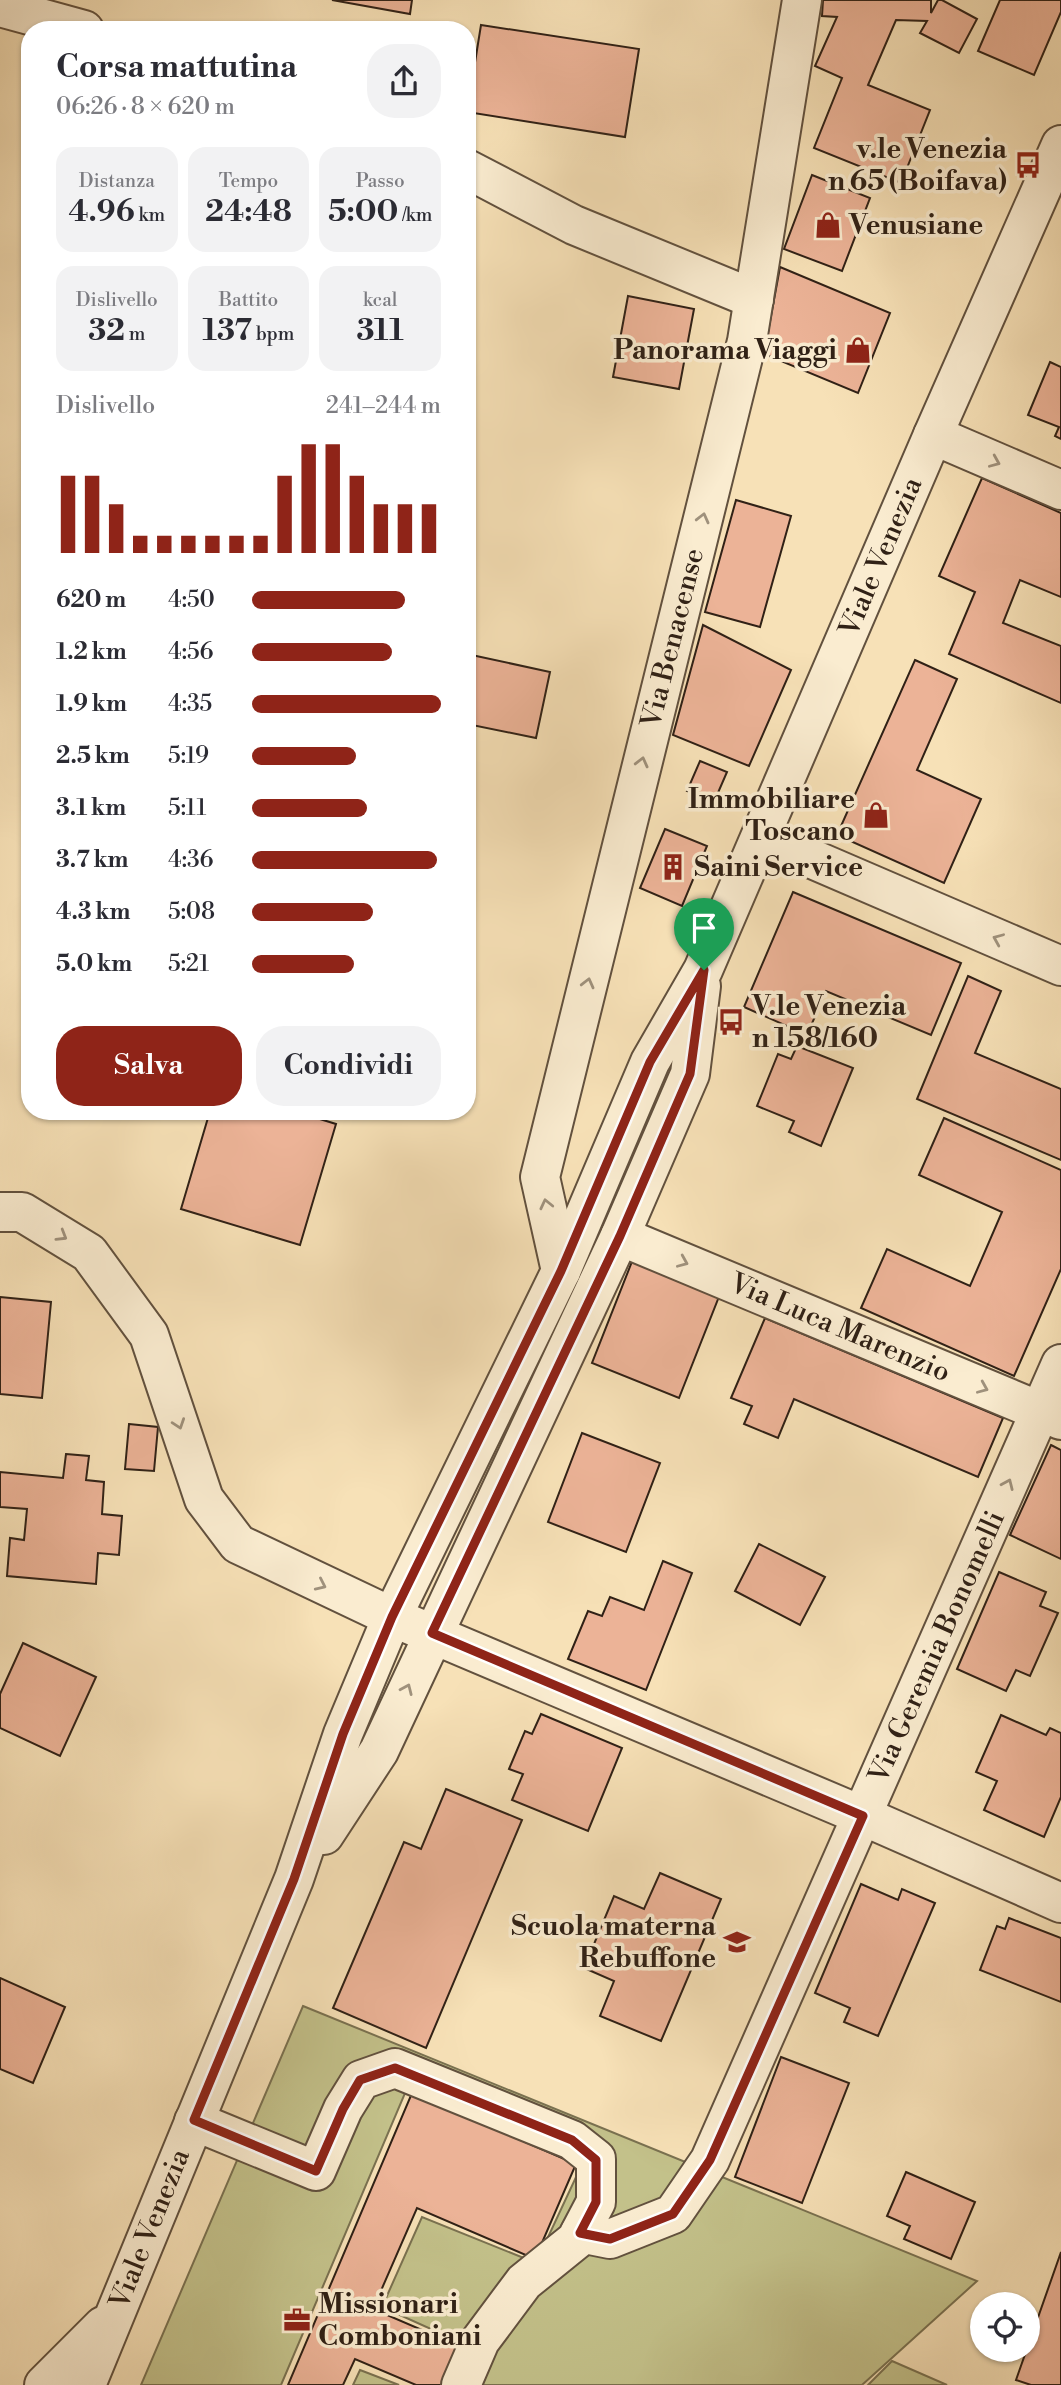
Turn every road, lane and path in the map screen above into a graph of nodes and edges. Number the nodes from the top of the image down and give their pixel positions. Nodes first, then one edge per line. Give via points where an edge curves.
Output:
1 (803, 0) edge
2 (0, 7) edge
3 (51, 21) edge
4 (1061, 145) edge
5 (476, 174) edge
6 (754, 299) junction
7 (933, 435) junction
8 (1061, 491) edge
9 (761, 837) junction
10 (1061, 966) edge
11 (704, 970) junction
12 (0, 1212) edge
13 (620, 1236) junction
14 (561, 1271) junction
15 (1061, 1364) edge
16 (1051, 1416) edge
17 (392, 1617) junction
18 (432, 1633) junction
19 (863, 1816) junction
20 (294, 1879) junction
21 (1061, 1903) edge
22 (194, 2120) junction
23 (580, 2233) junction
24 (117, 2312) junction
25 (44, 2385) edge
26 (86, 2385) edge
27 (461, 2385) edge

1 - 6 street, Via Benacense
2 - 3 street
4 - 7 street, Viale Venezia
5 - 6 street via 574,226
14 -> 6 street, Via Benacense via 540,1177
7 -> 8 street
7 - 9 street, Viale Venezia
10 -> 9 street
9 - 11 street, Viale Venezia
11 - 13 street, Viale Venezia via 690,1074
11 - 14 street, Viale Venezia via 650,1062
12 -> 17 street via 22,1212 89,1253 149,1335 204,1499 239,1544
13 -> 16 street, Via Luca Marenzio
13 - 18 street, Viale Venezia
14 - 17 street, Viale Venezia
15 - 16 street, Via Geremia Bonomelli
19 -> 16 street, Via Geremia Bonomelli
17 - 18 street
17 - 20 street, Viale Venezia via 343,1734
18 - 19 street
20 -> 18 street, Viale Venezia via 379,1751
19 - 21 street
19 - 23 street, Via Geremia Bonomelli via 710,2160 673,2214 610,2239
20 - 22 street, Viale Venezia
22 - 23 street via 316,2171 360,2080 395,2068 572,2140 596,2160 596,2202
22 - 24 street, Viale Venezia
23 - 27 street via 524,2282 480,2341
24 - 25 street
24 - 26 street, Viale Venezia

